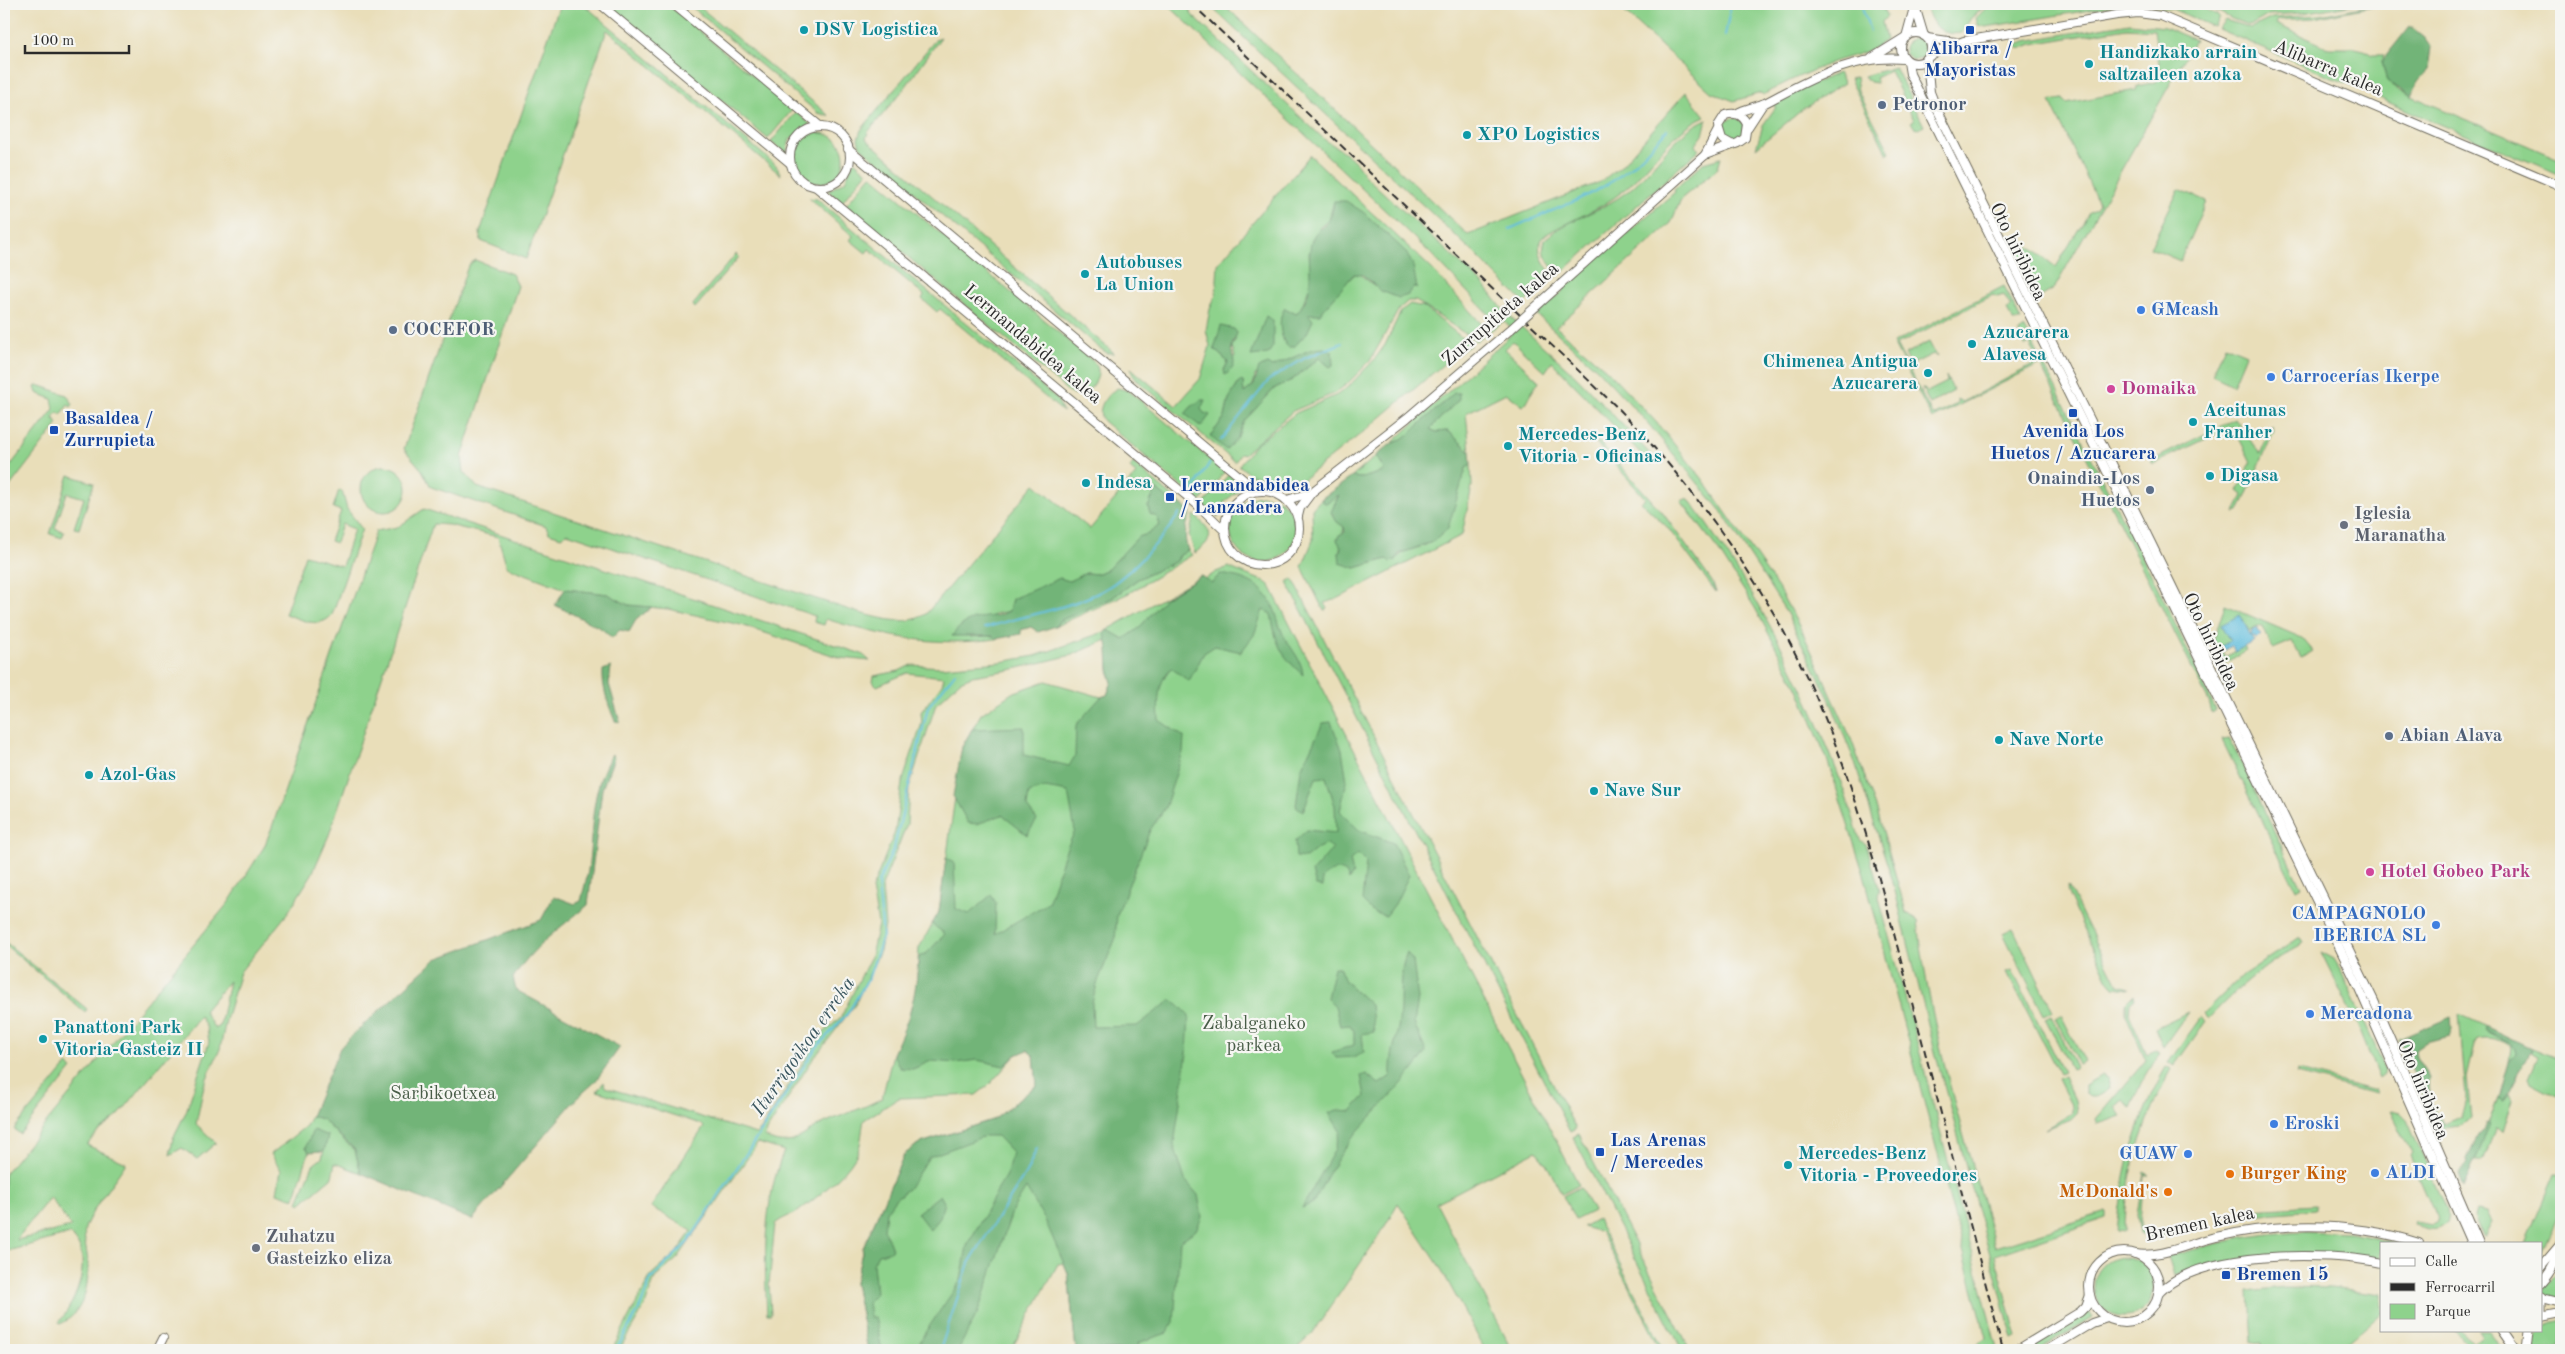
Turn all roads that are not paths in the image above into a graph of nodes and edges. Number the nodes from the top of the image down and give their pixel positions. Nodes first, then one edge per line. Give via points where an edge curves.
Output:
1 (600, 4) edge
2 (673, 4) edge
3 (1915, 4) edge
4 (1926, 37) junction
5 (1905, 38) junction
6 (1957, 42) junction
7 (1871, 58) junction
8 (1927, 58) junction
9 (1906, 60) junction
10 (1763, 104) junction
11 (1736, 114) junction
12 (821, 127) junction
13 (1748, 127) junction
14 (1718, 130) junction
15 (1731, 144) junction
16 (848, 150) junction
17 (1705, 155) junction
18 (790, 163) junction
19 (2561, 186) edge
20 (816, 187) junction
21 (1257, 491) junction
22 (1312, 492) junction
23 (1287, 500) junction
24 (1298, 516) junction
25 (1225, 531) junction
26 (2415, 1242) edge
27 (2471, 1242) edge
28 (2479, 1242) edge
29 (2561, 1242) edge
30 (2135, 1254) junction
31 (2380, 1263) edge
32 (2542, 1266) edge
33 (2542, 1282) edge
34 (2158, 1294) junction
35 (2090, 1295) junction
36 (2542, 1298) edge
37 (2561, 1303) edge
38 (2561, 1313) edge
39 (2107, 1318) junction
40 (2542, 1318) edge
41 (2502, 1332) edge
42 (2528, 1332) edge
43 (163, 1338) dead end
44 (157, 1350) edge
45 (2017, 1350) edge
46 (2047, 1350) edge
47 (2515, 1350) edge
48 (2526, 1350) edge

1 - 18 street
2 - 12 street
3 - 4 street
3 - 5 street
4 - 5 street via 1915,33
4 - 6 street, Alibarra kalea
4 - 8 street via 1931,48
5 - 7 street
5 - 9 street via 1900,48
6 - 8 street, Alibarra kalea
6 - 19 street, Alibarra kalea via 2117,15 2161,16
7 - 9 street
7 - 10 street via 1812,79
8 - 9 street via 1918,64
8 - 28 street, Oto hiribidea via 1930,92 1936,107 2370,993
9 - 27 street, Oto hiribidea via 1910,74 2358,986
10 - 11 street
10 - 13 street
11 - 13 street via 1743,117
11 - 14 street via 1722,118
12 - 16 street via 843,139
12 - 18 street via 804,132 797,138
13 - 15 street via 1742,141
14 - 15 street via 1722,139
14 - 17 street, Zurrupitieta kalea
15 - 17 street, Zurrupitieta kalea
16 - 20 street via 848,164 842,176 830,185
16 - 21 street, Lermandabidea kalea
17 - 22 street, Zurrupitieta kalea, bridge via 1511,329 1400,424
18 - 20 street via 800,180
20 - 25 street, Lermandabidea kalea via 1200,506
21 - 23 street via 1273,493
21 - 25 street via 1233,504 1228,512
22 - 23 street, Zurrupitieta kalea
22 - 24 street, Zurrupitieta kalea
23 - 24 street
24 - 25 street via 1300,532 1294,548 1284,559 1268,566 1251,564 1235,554 1229,547
26 - 30 street, Bremen kalea via 2348,1228 2288,1226 2214,1237 2156,1255
29 - 32 street
29 - 33 street via 2557,1259
30 - 34 street via 2152,1268 2158,1280
30 - 35 street via 2116,1253 2098,1264 2090,1278
31 - 34 street via 2320,1256 2257,1258 2187,1275 2167,1284
34 - 39 street via 2150,1310 2141,1318 2122,1322
35 - 39 street via 2096,1308
35 - 45 street via 2080,1312
36 - 37 street
38 - 40 street
39 - 46 street via 2092,1323
41 - 47 main road
42 - 48 main road
43 - 44 street

